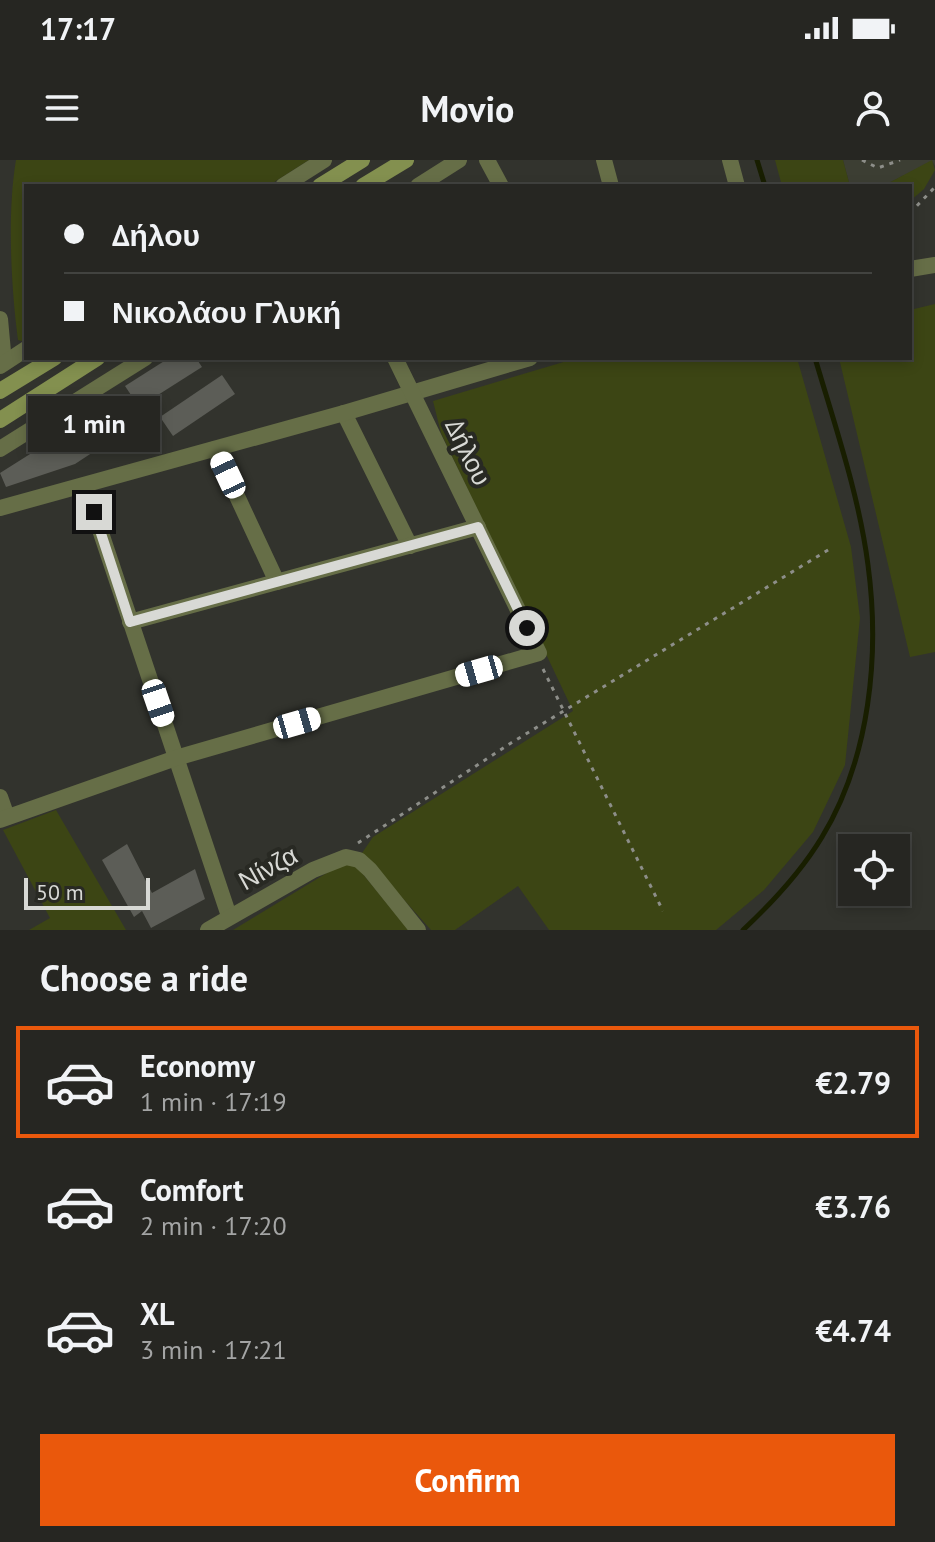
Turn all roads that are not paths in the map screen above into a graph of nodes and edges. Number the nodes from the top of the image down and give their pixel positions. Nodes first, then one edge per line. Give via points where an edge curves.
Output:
1 (324, 160) edge
2 (362, 160) edge
3 (406, 160) edge
4 (459, 160) edge
5 (487, 160) edge
6 (604, 160) edge
7 (730, 160) edge
8 (286, 184) edge
9 (323, 184) edge
10 (366, 184) edge
11 (421, 184) edge
12 (500, 184) edge
13 (610, 184) edge
14 (736, 184) edge
15 (935, 265) edge
16 (912, 269) edge
17 (0, 319) edge
18 (24, 350) edge
19 (51, 360) edge
20 (94, 360) edge
21 (142, 360) edge
22 (396, 360) edge
23 (523, 360) edge
24 (2, 364) edge
25 (0, 391) edge
26 (413, 393) junction
27 (344, 413) junction
28 (0, 420) edge
29 (0, 449) edge
30 (215, 449) junction
31 (85, 485) junction
32 (0, 508) edge
33 (478, 527) junction
34 (410, 546) junction
35 (277, 582) junction
36 (130, 622) junction
37 (176, 758) junction
38 (0, 797) edge
39 (4, 818) edge
40 (229, 916) junction
41 (208, 930) edge
42 (418, 930) edge

1 - 8 street
2 - 9 main road
3 - 10 main road
4 - 11 street
5 - 12 street
6 - 13 street
7 - 14 street
15 - 16 street
17 - 24 street
18 - 24 street
19 - 25 main road
20 - 28 main road
21 - 29 street
22 - 26 street, Δήλου
23 - 26 street
26 - 27 street
26 - 33 street, Δήλου
27 - 30 street
27 - 34 street
30 - 31 street
30 - 35 street
31 - 32 street
31 - 36 street
33 - 34 street
33 - 37 street, Δήλου via 539,653
34 - 35 street
35 - 36 street
36 - 37 street
37 - 39 street
37 - 40 street
38 - 39 street
40 - 41 street, Νίνζα
40 - 42 street, Νίνζα via 326,863 354,858

